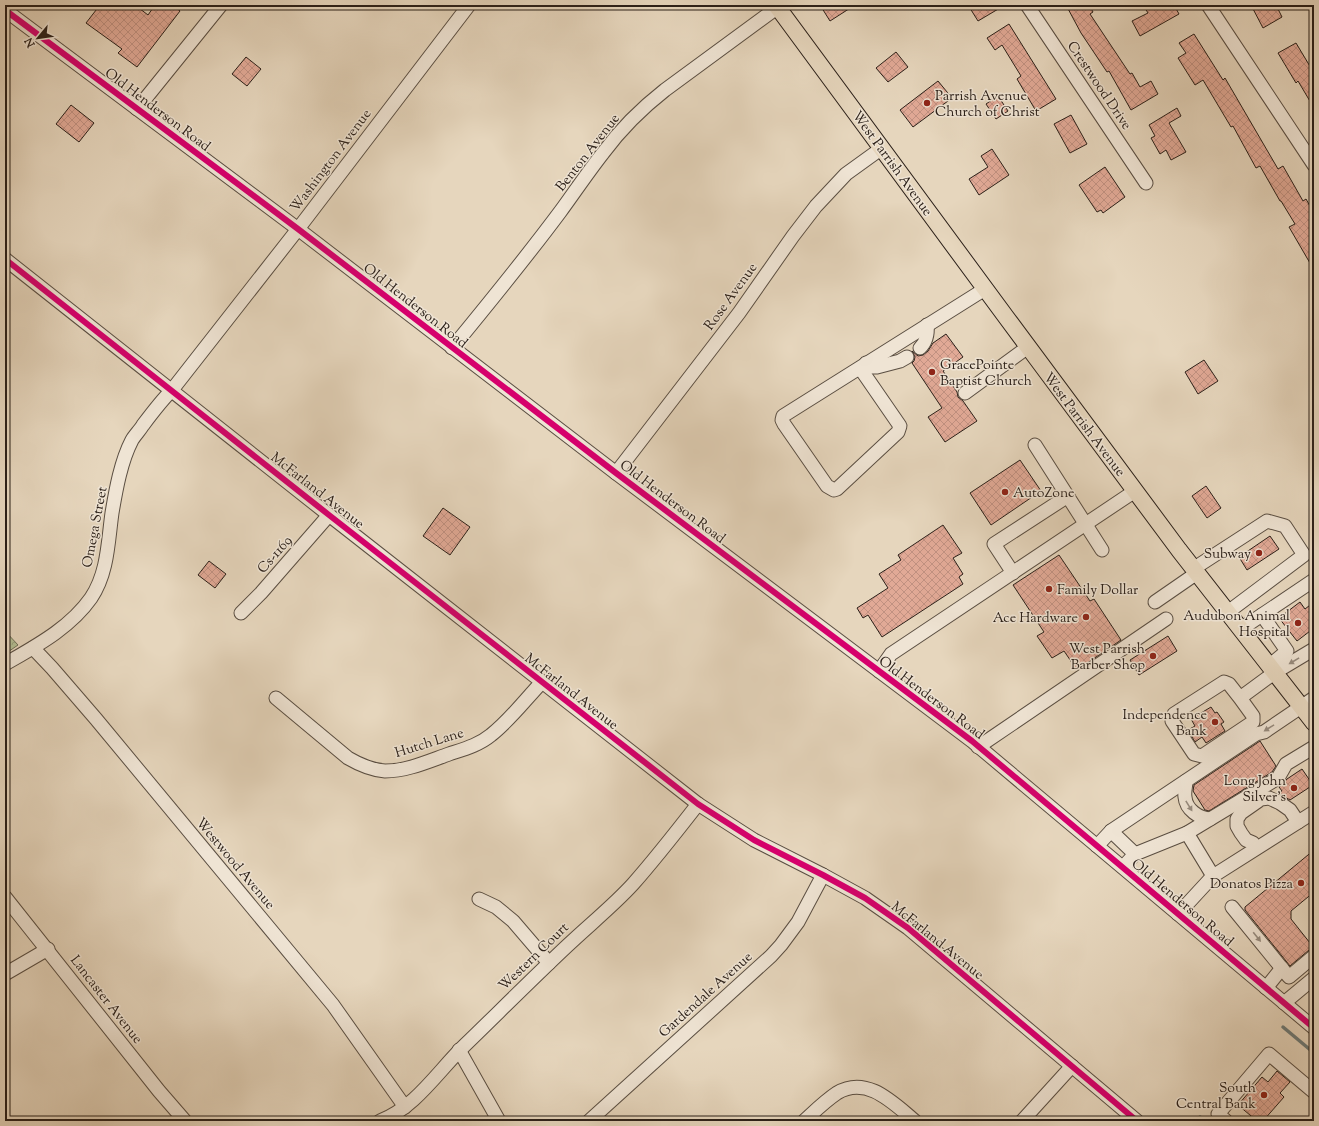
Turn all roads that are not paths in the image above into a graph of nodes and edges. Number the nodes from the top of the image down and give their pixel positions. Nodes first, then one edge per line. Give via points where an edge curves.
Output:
1 (221, 5) edge
2 (470, 5) edge
3 (1027, 5) edge
4 (1208, 5) edge
5 (777, 6) edge
6 (5, 10) edge
7 (137, 109) junction
8 (882, 148) junction
9 (1314, 165) edge
10 (1146, 183) dead end
11 (298, 229) junction
12 (5, 259) edge
13 (985, 289) junction
14 (927, 325) junction
15 (1028, 347) junction
16 (452, 348) junction
17 (920, 348) dead end
18 (907, 357) dead end
19 (863, 365) junction
20 (172, 390) junction
21 (965, 393) dead end
22 (1034, 445) dead end
23 (616, 473) junction
24 (1136, 491) junction
25 (1068, 496) junction
26 (329, 515) junction
27 (1086, 525) junction
28 (1102, 550) dead end
29 (1195, 571) junction
30 (1013, 573) junction
31 (1314, 580) edge
32 (1155, 602) dead end
33 (1228, 612) junction
34 (241, 613) dead end
35 (1262, 615) junction
36 (1166, 619) dead end
37 (1241, 629) junction
38 (33, 648) junction
39 (1314, 649) edge
40 (5, 664) edge
41 (1271, 669) junction
42 (879, 671) junction
43 (542, 682) junction
44 (276, 698) dead end
45 (1240, 698) junction
46 (1308, 703) edge
47 (1314, 723) edge
48 (978, 747) junction
49 (1314, 747) edge
50 (1186, 780) junction
51 (698, 804) junction
52 (1314, 812) edge
53 (1210, 819) junction
54 (1298, 822) junction
55 (1111, 831) junction
56 (1187, 833) junction
57 (1098, 846) junction
58 (1256, 848) junction
59 (1135, 854) junction
60 (1123, 867) junction
61 (823, 875) junction
62 (1214, 876) junction
63 (5, 897) edge
64 (479, 899) dead end
65 (1232, 907) dead end
66 (1178, 914) junction
67 (48, 949) junction
68 (1314, 956) edge
69 (549, 963) junction
70 (1282, 968) junction
71 (5, 974) edge
72 (1314, 978) edge
73 (1266, 988) junction
74 (1284, 1003) junction
75 (1314, 1028) edge
76 (459, 1050) junction
77 (1072, 1066) junction
78 (1314, 1092) edge
79 (405, 1107) junction
80 (185, 1121) edge
81 (380, 1121) edge
82 (499, 1121) edge
83 (589, 1121) edge
84 (804, 1121) edge
85 (915, 1121) edge
86 (1022, 1121) edge
87 (1137, 1121) edge
88 (1226, 1121) edge

1 - 7 street
2 - 11 street, Washington Avenue
3 - 10 street, Crestwood Drive
4 - 9 street
5 - 8 main road, West Parrish Avenue
5 - 16 street, Benton Avenue via 651,101 626,126 603,152 506,283
6 - 7 street, Old Henderson Road
7 - 11 street, Old Henderson Road
8 - 13 main road, West Parrish Avenue
8 - 23 street, Rose Avenue via 846,174 816,206 739,313
11 - 16 street, Old Henderson Road
11 - 20 street, Washington Avenue
12 - 20 street, McFarland Avenue
13 - 14 street
13 - 15 main road, West Parrish Avenue
14 - 17 street via 926,339
14 - 19 street
15 - 21 street
15 - 24 main road, West Parrish Avenue
16 - 23 street, Old Henderson Road
18 - 19 street via 877,367
19 - 19 street via 783,416 782,420 827,486 834,490 900,429
20 - 26 street, McFarland Avenue
20 - 38 street, Omega Street via 158,404 132,440 116,491 106,557 91,597 74,617
22 - 25 street
23 - 42 street, Old Henderson Road
24 - 27 street
24 - 29 main road, West Parrish Avenue
25 - 27 street
25 - 30 street via 994,544
26 - 34 street, Cs-1169
26 - 43 street, McFarland Avenue
27 - 28 street
27 - 30 street
29 - 32 street
29 - 33 main road, West Parrish Avenue
29 - 33 street via 1220,551 1238,550 1271,527 1284,535 1292,554 1255,582 1256,591
30 - 42 street via 891,654
31 - 35 street
33 - 37 main road, West Parrish Avenue
35 - 37 street
35 - 41 street via 1287,651
36 - 48 street
37 - 41 main road, West Parrish Avenue
38 - 40 street, Omega Street
38 - 79 street, Westwood Avenue via 92,714 333,1005
39 -> 41 street
41 - 45 street
41 - 46 main road, West Parrish Avenue
42 - 48 street, Old Henderson Road
43 - 44 street, Hutch Lane via 500,727 479,743 422,764 385,771 373,770 348,758
43 - 51 street, McFarland Avenue
45 - 45 street via 1229,684 1224,682 1174,714 1172,721 1194,754 1202,756 1253,722 1253,716
46 - 47 main road, West Parrish Avenue
46 -> 50 street
48 - 57 street, Old Henderson Road
49 - 53 street via 1286,764 1278,778
50 -> 53 street via 1184,796 1189,807 1197,816
50 - 55 street
51 - 61 street, McFarland Avenue via 754,840
51 - 69 street, Western Court via 632,885
52 - 54 street
53 - 56 street
54 - 58 street
54 - 58 street via 1290,810 1280,802 1269,798 1261,799 1241,813 1237,819 1241,833 1246,840 1253,842
55 - 57 street
55 - 59 street
56 - 59 street
56 - 62 street
57 - 60 street, Old Henderson Road
58 - 62 street
59 - 60 street
60 - 66 street, Old Henderson Road
61 - 77 street, McFarland Avenue via 865,898 908,928
61 - 83 street, Gardendale Avenue via 798,922 771,956
62 - 66 street
63 - 67 street, Lancaster Avenue
64 - 69 street via 496,907 514,921
65 -> 70 street
66 - 73 street, Old Henderson Road
67 - 71 street
67 - 80 street, Lancaster Avenue
68 - 70 street via 1289,977
69 - 76 street, Western Court
70 - 73 street
72 - 74 street
73 - 74 street, Old Henderson Road
74 - 75 street, Old Henderson Road
76 - 79 street, Western Court
76 - 82 street
77 - 86 street
77 - 87 street, McFarland Avenue
78 - 88 street via 1269,1054 1218,1114
79 - 81 street, Western Court
84 - 85 street via 838,1093 863,1087 886,1098

